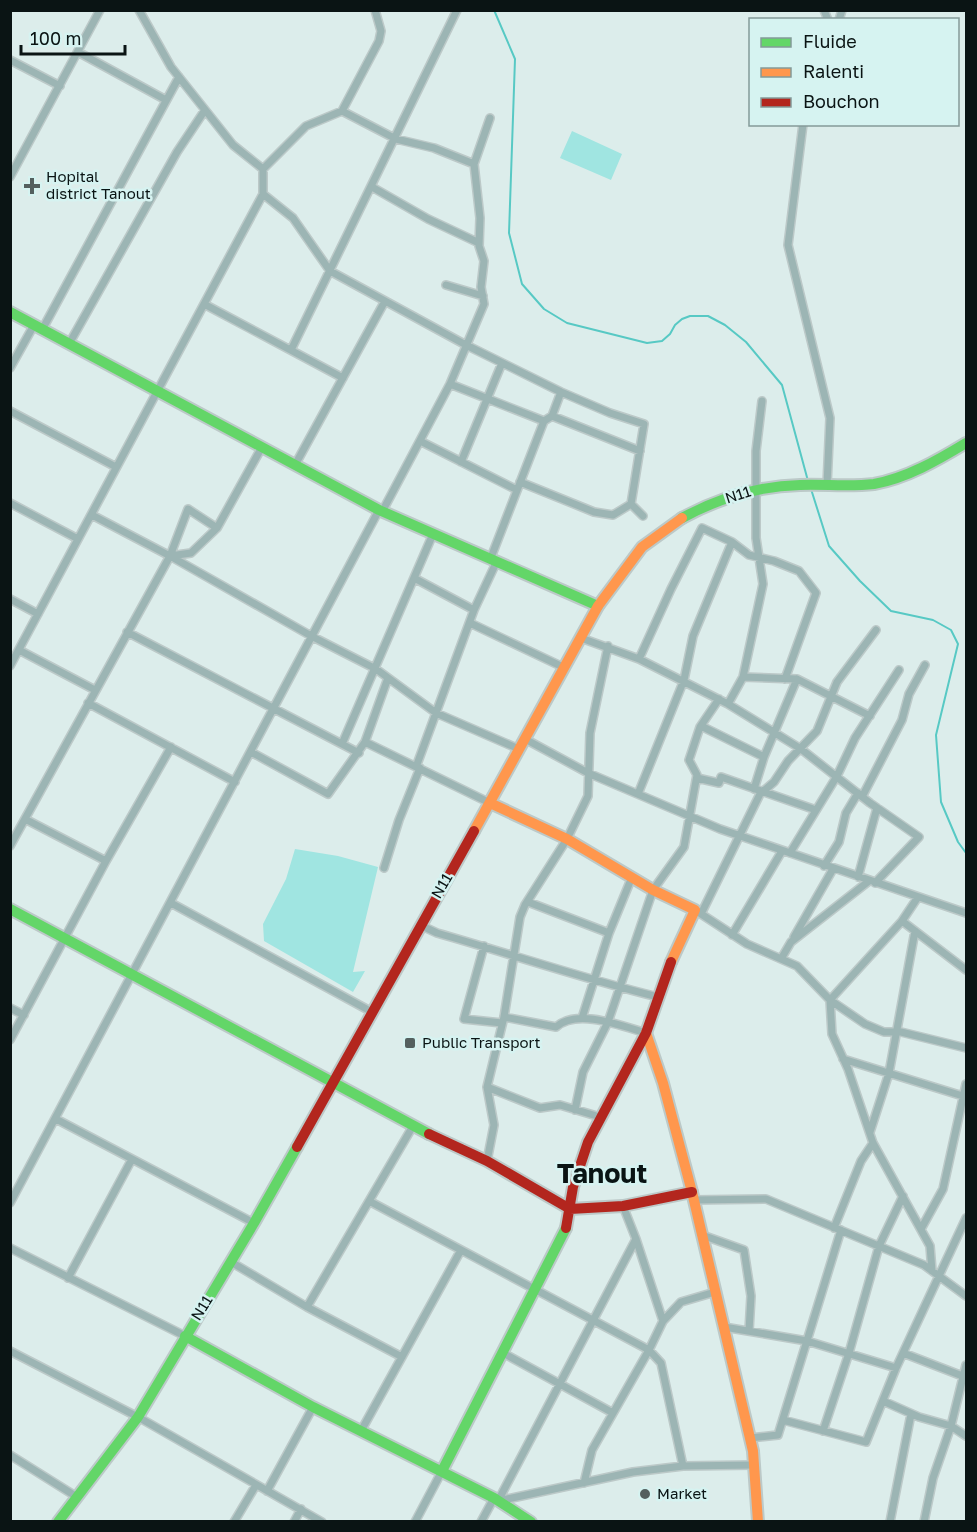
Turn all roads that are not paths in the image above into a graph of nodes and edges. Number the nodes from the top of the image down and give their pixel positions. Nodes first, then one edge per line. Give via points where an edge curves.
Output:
1 (100, 10) edge
2 (139, 10) edge
3 (375, 10) edge
4 (457, 10) edge
5 (78, 52) junction
6 (10, 60) edge
7 (179, 77) junction
8 (60, 86) junction
9 (166, 100) junction
10 (205, 110) junction
11 (342, 111) junction
12 (490, 118) dead end
13 (803, 126) edge
14 (396, 139) junction
15 (474, 164) junction
16 (263, 169) junction
17 (10, 177) edge
18 (372, 187) junction
19 (263, 194) junction
20 (479, 243) junction
21 (330, 272) junction
22 (446, 285) dead end
23 (483, 297) junction
24 (385, 302) junction
25 (204, 304) junction
26 (10, 312) edge
27 (38, 327) junction
28 (69, 344) junction
29 (466, 345) junction
30 (291, 351) junction
31 (502, 363) junction
32 (10, 368) edge
33 (343, 378) junction
34 (450, 384) junction
35 (157, 391) junction
36 (561, 392) junction
37 (486, 398) junction
38 (762, 401) dead end
39 (10, 411) edge
40 (552, 416) junction
41 (544, 421) junction
42 (420, 441) junction
43 (966, 443) edge
44 (262, 447) junction
45 (640, 451) junction
46 (461, 462) junction
47 (295, 465) junction
48 (116, 467) junction
49 (520, 482) junction
50 (822, 485) junction
51 (756, 489) junction
52 (517, 490) junction
53 (10, 503) edge
54 (632, 504) junction
55 (380, 511) junction
56 (92, 515) junction
57 (643, 516) dead end
58 (217, 528) junction
59 (433, 534) junction
60 (78, 539) junction
61 (732, 542) junction
62 (170, 556) junction
63 (759, 556) junction
64 (493, 561) junction
65 (414, 578) junction
66 (10, 599) edge
67 (598, 606) junction
68 (474, 610) junction
69 (38, 614) junction
70 (470, 623) junction
71 (876, 630) dead end
72 (127, 632) junction
73 (313, 637) junction
74 (581, 638) junction
75 (608, 646) junction
76 (19, 650) junction
77 (639, 659) junction
78 (925, 665) dead end
79 (10, 666) edge
80 (565, 668) junction
81 (376, 669) junction
82 (899, 670) dead end
83 (743, 677) junction
84 (388, 678) junction
85 (784, 679) junction
86 (797, 679) junction
87 (684, 680) junction
88 (95, 690) junction
89 (831, 696) junction
90 (719, 699) junction
91 (88, 703) junction
92 (728, 704) junction
93 (274, 709) junction
94 (436, 713) junction
95 (870, 716) junction
96 (701, 726) junction
97 (774, 733) junction
98 (365, 742) junction
99 (342, 744) junction
100 (522, 744) junction
101 (171, 747) junction
102 (801, 749) junction
103 (251, 752) junction
104 (359, 753) junction
105 (764, 757) junction
106 (418, 768) junction
107 (588, 773) junction
108 (837, 776) junction
109 (697, 778) junction
110 (235, 782) junction
111 (754, 789) junction
112 (763, 792) junction
113 (638, 794) junction
114 (860, 795) junction
115 (490, 803) junction
116 (877, 808) junction
117 (816, 810) junction
118 (691, 816) junction
119 (25, 819) junction
120 (741, 836) junction
121 (567, 839) junction
122 (10, 846) edge
123 (786, 852) junction
124 (106, 861) junction
125 (824, 866) junction
126 (384, 868) dead end
127 (833, 868) junction
128 (632, 877) junction
129 (858, 877) junction
130 (872, 882) junction
131 (653, 890) junction
132 (918, 897) junction
133 (528, 902) junction
134 (171, 903) junction
135 (10, 909) edge
136 (698, 912) junction
137 (966, 913) edge
138 (902, 921) junction
139 (420, 925) junction
140 (915, 930) junction
141 (609, 933) junction
142 (732, 934) junction
143 (64, 938) junction
144 (791, 942) junction
145 (484, 946) junction
146 (513, 955) junction
147 (781, 959) junction
148 (966, 970) edge
149 (132, 976) junction
150 (593, 978) junction
151 (619, 988) junction
152 (658, 997) junction
153 (830, 1000) junction
154 (10, 1008) edge
155 (372, 1012) junction
156 (24, 1015) junction
157 (582, 1018) junction
158 (503, 1020) junction
159 (609, 1022) junction
160 (895, 1032) junction
161 (646, 1033) junction
162 (10, 1040) edge
163 (966, 1048) edge
164 (843, 1059) junction
165 (889, 1073) junction
166 (334, 1080) junction
167 (966, 1084) edge
168 (487, 1087) junction
169 (965, 1096) edge
170 (575, 1110) junction
171 (600, 1117) junction
172 (56, 1119) junction
173 (413, 1125) junction
174 (870, 1132) junction
175 (873, 1143) junction
176 (132, 1159) junction
177 (487, 1161) junction
178 (693, 1196) junction
179 (903, 1196) junction
180 (369, 1201) junction
181 (10, 1203) edge
182 (623, 1206) junction
183 (570, 1209) junction
184 (966, 1218) edge
185 (254, 1223) junction
186 (837, 1229) junction
187 (921, 1229) junction
188 (702, 1235) junction
189 (636, 1239) junction
190 (879, 1246) junction
191 (10, 1248) edge
192 (461, 1250) junction
193 (231, 1262) junction
194 (932, 1271) junction
195 (940, 1277) junction
196 (68, 1278) junction
197 (536, 1290) junction
198 (715, 1292) junction
199 (966, 1296) edge
200 (307, 1307) junction
201 (594, 1320) junction
202 (663, 1321) junction
203 (723, 1327) junction
204 (749, 1331) junction
205 (185, 1336) junction
206 (807, 1341) junction
207 (650, 1350) junction
208 (10, 1351) edge
209 (503, 1353) junction
210 (849, 1353) junction
211 (903, 1353) junction
212 (402, 1357) junction
213 (966, 1365) edge
214 (896, 1368) junction
215 (965, 1377) edge
216 (560, 1384) junction
217 (883, 1401) junction
218 (312, 1407) junction
219 (614, 1413) junction
220 (911, 1414) junction
221 (138, 1417) junction
222 (783, 1420) junction
223 (951, 1426) junction
224 (361, 1431) junction
225 (823, 1431) junction
226 (966, 1437) edge
227 (750, 1438) junction
228 (10, 1455) edge
229 (683, 1466) junction
230 (754, 1466) junction
231 (442, 1471) junction
232 (584, 1483) junction
233 (256, 1485) junction
234 (267, 1491) junction
235 (77, 1497) junction
236 (496, 1499) junction
237 (301, 1509) junction
238 (58, 1521) edge
239 (234, 1521) edge
240 (294, 1521) edge
241 (322, 1521) edge
242 (415, 1521) edge
243 (481, 1521) edge
244 (531, 1521) edge
245 (758, 1521) edge
246 (890, 1521) edge
247 (924, 1521) edge

1 - 5 street
2 - 7 street
3 - 11 street via 381,31 379,41
4 - 14 street
5 - 8 street
5 - 9 street
6 - 8 street
7 - 9 street
7 - 10 street
8 - 17 street
9 - 27 street
10 - 16 street via 233,145
10 - 28 street via 177,152
11 - 14 street
11 - 16 street via 306,126
12 - 15 street
13 - 50 street via 788,245 830,418
14 - 15 street via 434,148
14 - 18 street
15 - 20 street
16 - 19 street
18 - 20 street
18 - 21 street
19 - 21 street via 293,218
19 - 25 street
20 - 23 street via 484,261
21 - 24 street
21 - 30 street
22 - 23 street
23 - 29 street via 484,304
24 - 29 street
24 - 33 street
25 - 30 street
25 - 35 street
26 - 27 street
27 - 28 street
27 - 32 street
28 - 35 street
29 - 31 street
29 - 34 street
30 - 33 street
31 - 36 street
31 - 37 street
33 - 47 street
34 - 37 street
34 - 42 street
35 - 44 street
35 - 48 street
36 - 40 street
36 - 45 street via 644,424
37 - 41 street
37 - 46 street
38 - 51 street
39 - 48 street
40 - 41 street
40 - 45 street
41 - 49 street
42 - 46 street
42 - 55 street
43 - 50 street, N11 via 936,461 890,480
44 - 47 street
44 - 58 street
45 - 54 street
46 - 52 street
47 - 55 street
48 - 56 street
49 - 52 street
49 - 54 street via 594,512 613,514
50 - 51 street, N11
51 - 63 street
51 - 67 street, N11 via 707,505 642,547
52 - 64 street
53 - 60 street
54 - 57 street
55 - 59 street
55 - 73 street
56 - 60 street
56 - 62 street
58 - 62 street via 191,553
58 - 62 street via 188,508
59 - 64 street
59 - 65 street
60 - 69 street
61 - 63 street via 749,555
61 - 77 street via 702,528
61 - 87 street via 693,636
62 - 72 street
62 - 73 street
63 - 83 street via 763,584
63 - 85 street via 799,571 816,593
64 - 67 street
64 - 68 street
65 - 68 street
65 - 81 street
66 - 69 street
67 - 74 street, N11
68 - 70 street
69 - 76 street
70 - 80 street
70 - 94 street
71 - 89 street
72 - 88 street
72 - 93 street
73 - 81 street
73 - 93 street
74 - 75 street
74 - 80 street, N11
75 - 77 street
75 - 107 street via 590,733
76 - 79 street
76 - 88 street
77 - 87 street
78 - 114 street via 909,694 902,720
80 - 100 street, N11
81 - 84 street
81 - 99 street
82 - 95 street
83 - 85 street
83 - 92 street
84 - 94 street
84 - 98 street
85 - 86 street
86 - 89 street
86 - 97 street
87 - 90 street
87 - 113 street
88 - 91 street
89 - 95 street
89 - 102 street via 817,731
90 - 92 street
90 - 96 street
91 - 101 street
91 - 119 street
92 - 97 street
93 - 99 street
93 - 103 street
94 - 100 street
94 - 106 street
95 - 108 street
96 - 105 street
96 - 109 street via 689,760
97 - 102 street
97 - 105 street
98 - 104 street
98 - 106 street
99 - 104 street
100 - 107 street
100 - 115 street, N11
101 - 110 street
101 - 124 street
102 - 108 street
102 - 112 street
103 - 104 street via 328,794
103 - 110 street
105 - 111 street
106 - 115 street
106 - 126 street
107 - 113 street
107 - 121 street via 588,796
108 - 114 street
108 - 117 street
109 - 111 street via 719,783 721,777
109 - 118 street
110 - 134 street
111 - 112 street
112 - 117 street
112 - 120 street
113 - 118 street
114 - 116 street
114 - 125 street via 846,813 839,842
115 - 121 street
115 - 139 street, N11
116 - 129 street
116 - 130 street via 920,837
117 - 123 street
118 - 120 street
118 - 131 street via 684,847
119 - 122 street
119 - 124 street
120 - 123 street
120 - 136 street
121 - 128 street
121 - 133 street
123 - 125 street
123 - 142 street
124 - 143 street
125 - 127 street
127 - 129 street
127 - 144 street
128 - 131 street
128 - 141 street
129 - 130 street
130 - 132 street
130 - 144 street
131 - 136 street
131 - 151 street
132 - 137 street
132 - 138 street
133 - 141 street
133 - 146 street via 520,917
134 - 149 street
134 - 155 street
135 - 143 street
136 - 142 street
136 - 152 street via 671,962
138 - 140 street
138 - 153 street
139 - 145 street
139 - 155 street, N11
140 - 148 street
140 - 160 street
141 - 150 street
142 - 147 street
143 - 149 street
143 - 156 street
144 - 147 street
145 - 146 street
145 - 158 street via 464,1019
146 - 150 street
146 - 158 street
147 - 153 street via 797,966
149 - 166 street
149 - 172 street
150 - 151 street
150 - 157 street
151 - 152 street
151 - 159 street
152 - 161 street
153 - 160 street via 865,1024
153 - 164 street via 832,1034
154 - 156 street
155 - 166 street, N11
156 - 162 street
157 - 158 street via 561,1022 556,1027
157 - 159 street
158 - 168 street
159 - 161 street
159 - 170 street via 583,1072
160 - 163 street
160 - 165 street
161 - 171 street
161 - 178 street
164 - 165 street
164 - 174 street
165 - 169 street
165 - 174 street
166 - 173 street
166 - 185 street, N11
167 - 169 street
168 - 170 street via 540,1108 560,1105
168 - 177 street via 494,1125
169 - 187 street via 943,1189
170 - 171 street
171 - 183 street via 573,1187
172 - 176 street
172 - 181 street
173 - 177 street
173 - 180 street
174 - 175 street
175 - 179 street
175 - 186 street via 861,1161
176 - 185 street
176 - 196 street
177 - 183 street
178 - 182 street
178 - 186 street via 766,1199
178 - 188 street
179 - 187 street
179 - 190 street
180 - 192 street
180 - 200 street
182 - 183 street
182 - 189 street
183 - 197 street via 566,1230
184 - 195 street
185 - 193 street, N11
186 - 190 street
186 - 206 street
187 - 194 street via 930,1246
188 - 198 street
188 - 204 street via 744,1250 751,1296
189 - 201 street
189 - 202 street
190 - 194 street
190 - 210 street
191 - 196 street
192 - 197 street
192 - 212 street
193 - 200 street
193 - 205 street, N11
194 - 195 street
195 - 199 street
195 - 211 street
196 - 205 street
197 - 201 street
197 - 209 street
198 - 202 street via 681,1302
198 - 203 street
200 - 212 street
201 - 207 street
201 - 216 street
202 - 207 street
203 - 204 street
203 - 227 street
204 - 206 street
205 - 218 street
205 - 221 street, N11
206 - 210 street
206 - 222 street
207 - 219 street
207 - 229 street via 661,1363
208 - 221 street
209 - 216 street
209 - 231 street
210 - 214 street
210 - 225 street
211 - 214 street
211 - 215 street
212 - 224 street
213 - 215 street
214 - 217 street
215 - 223 street
216 - 219 street
216 - 236 street
217 - 220 street
217 - 225 street via 866,1442
218 - 224 street
218 - 234 street
219 - 232 street via 592,1450
220 - 223 street
220 - 246 street
221 - 233 street
221 - 235 street, N11
222 - 225 street
222 - 227 street via 778,1435
223 - 226 street
223 - 247 street via 933,1478
224 - 231 street
227 - 230 street
228 - 235 street
229 - 230 street
229 - 232 street
230 - 245 street
231 - 236 street
231 - 242 street
232 - 236 street
233 - 234 street
233 - 239 street
234 - 237 street
235 - 238 street, N11
236 - 243 street
236 - 244 street
237 - 240 street
237 - 241 street

